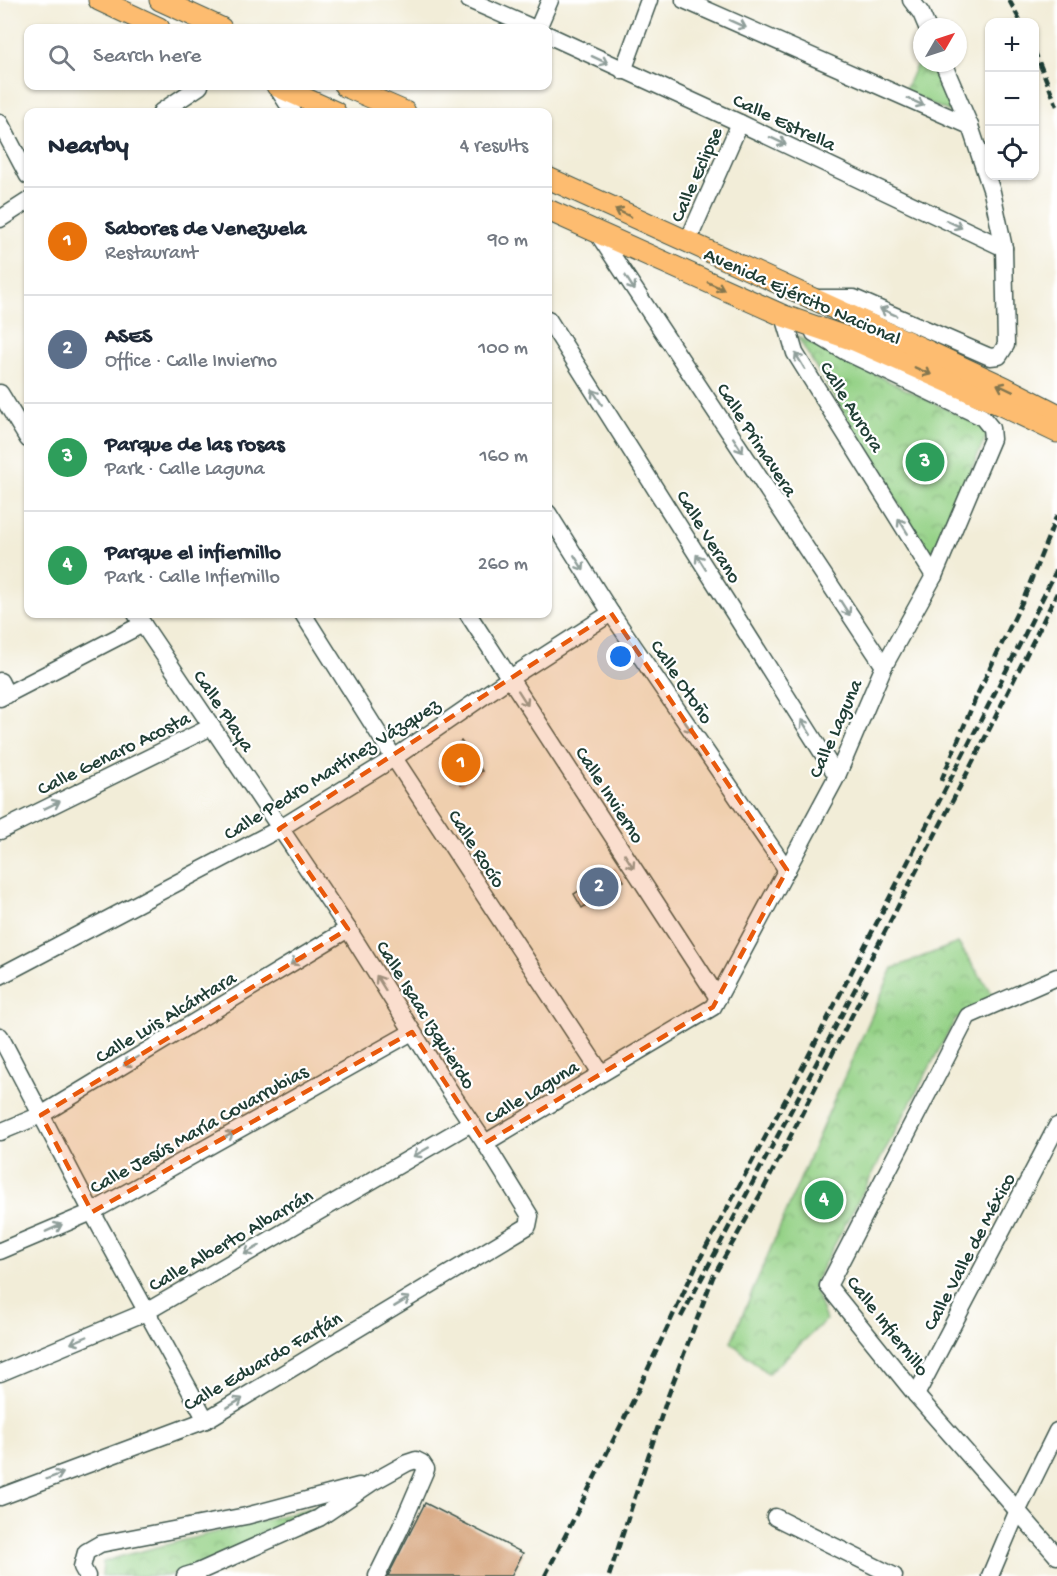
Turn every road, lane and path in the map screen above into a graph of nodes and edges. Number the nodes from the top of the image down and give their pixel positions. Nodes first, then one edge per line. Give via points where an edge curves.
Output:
1 (99, 0) edge
2 (160, 0) edge
3 (469, 0) edge
4 (550, 0) edge
5 (649, 0) edge
6 (684, 0) edge
7 (911, 0) edge
8 (923, 18) edge
9 (150, 24) edge
10 (212, 24) edge
11 (524, 24) edge
12 (540, 24) edge
13 (552, 37) edge
14 (623, 71) junction
15 (947, 72) edge
16 (195, 90) edge
17 (279, 90) edge
18 (285, 90) edge
19 (354, 90) edge
20 (167, 108) edge
21 (290, 108) edge
22 (326, 108) edge
23 (396, 108) edge
24 (0, 123) edge
25 (740, 123) junction
26 (970, 126) junction
27 (24, 168) edge
28 (552, 180) edge
29 (24, 204) edge
30 (552, 212) edge
31 (0, 219) edge
32 (598, 234) junction
33 (687, 243) junction
34 (1004, 248) junction
35 (810, 298) junction
36 (787, 317) junction
37 (552, 326) edge
38 (0, 393) edge
39 (1057, 414) edge
40 (24, 432) edge
41 (1057, 432) edge
42 (552, 519) edge
43 (934, 576) junction
44 (611, 613) junction
45 (306, 618) edge
46 (471, 618) edge
47 (140, 619) edge
48 (884, 666) junction
49 (510, 678) junction
50 (2, 691) edge
51 (211, 727) junction
52 (394, 758) junction
53 (837, 776) junction
54 (279, 829) junction
55 (0, 831) edge
56 (787, 870) junction
57 (348, 930) junction
58 (0, 976) edge
59 (1057, 978) edge
60 (718, 998) junction
61 (412, 1032) junction
62 (0, 1036) edge
63 (601, 1073) junction
64 (41, 1115) junction
65 (471, 1123) junction
66 (1057, 1126) edge
67 (0, 1132) edge
68 (485, 1143) junction
69 (92, 1212) junction
70 (528, 1226) joint
71 (0, 1251) edge
72 (146, 1312) junction
73 (0, 1373) edge
74 (916, 1395) junction
75 (206, 1420) junction
76 (1057, 1431) edge
77 (371, 1483) junction
78 (0, 1497) edge
79 (1018, 1510) junction
80 (775, 1517) dead end
81 (1057, 1556) edge
82 (87, 1576) edge
83 (185, 1576) edge
84 (376, 1576) edge
85 (894, 1576) edge
86 (990, 1576) edge

1 - 9 main road
2 - 10 main road
3 - 11 street
4 - 12 street
5 - 14 street
6 -> 26 street
7 - 8 street
13 -> 14 street, Calle Estrella
14 - 25 street, Calle Estrella
15 - 26 street
16 - 20 street
17 - 21 street
18 - 22 main road
19 - 23 main road
24 - 27 street
25 - 33 street, Calle Eclipse
25 -> 34 street, Calle Estrella
26 - 34 street via 992,192
33 -> 28 main road, Avenida Ejército Nacional
29 - 31 street
30 - 32 main road, Avenida Ejército Nacional
32 -> 36 main road, Avenida Ejército Nacional
32 -> 48 street, Calle Primavera
33 - 35 main road, Avenida Ejército Nacional
34 -> 35 street via 1006,345 999,356 990,357 854,298
39 -> 35 main road, Avenida Ejército Nacional
36 -> 41 main road, Avenida Ejército Nacional via 854,340
43 -> 36 street, Calle Aurora via 795,353
36 - 43 street, Calle Laguna via 846,352 982,417 991,428 992,439
53 -> 37 street, Calle Verano
38 - 40 street
42 -> 44 street, Calle Otoño
43 - 48 street, Calle Laguna
44 - 49 street, Calle Pedro Martínez Vázquez
44 -> 56 street, Calle Otoño
45 - 52 street, Calle Rocío
46 - 49 street, Calle Invierno
47 - 50 street
47 - 51 street, Calle Playa
48 - 53 street, Calle Laguna
49 - 52 street, Calle Pedro Martínez Vázquez
49 -> 60 street, Calle Invierno
51 - 54 street, Calle Playa
55 -> 51 street, Calle Genaro Acosta
52 - 54 street, Calle Pedro Martínez Vázquez
52 - 63 street, Calle Rocío
53 - 56 street, Calle Laguna
54 - 57 street, Calle Isaac Izquierdo
54 - 58 street, Calle Pedro Martínez Vázquez
56 - 60 street, Calle Laguna
61 -> 57 street, Calle Isaac Izquierdo
57 -> 64 street, Calle Luis Alcántara
59 - 74 street, Calle Infiernillo via 968,1016 828,1286
60 - 63 street, Calle Laguna via 713,1007
61 - 65 street, Calle Isaac Izquierdo
69 -> 61 street, Calle Jesús María Covarrubias
62 - 64 street
63 - 68 street, Calle Laguna
64 - 67 street, Calle Luis Alcántara
64 - 69 street
65 - 68 street, Calle Isaac Izquierdo
65 -> 72 street, Calle Alberto Albarrán
66 - 74 street, Calle Valle de México
68 - 70 street, Calle Isaac Izquierdo via 530,1216
71 -> 69 street, Calle Jesús María Covarrubias
69 - 72 street
75 -> 70 street, Calle Eduardo Farfán
72 -> 73 street, Calle Alberto Albarrán
72 - 75 street
74 - 79 street, Calle Infiernillo
78 -> 75 street, Calle Eduardo Farfán
76 - 79 street
77 - 82 street via 246,1516 100,1545 86,1552 82,1567
77 - 83 street via 319,1518
77 - 84 street via 416,1460 426,1468
79 - 81 street, Calle Infiernillo
79 - 86 street
80 - 85 street

